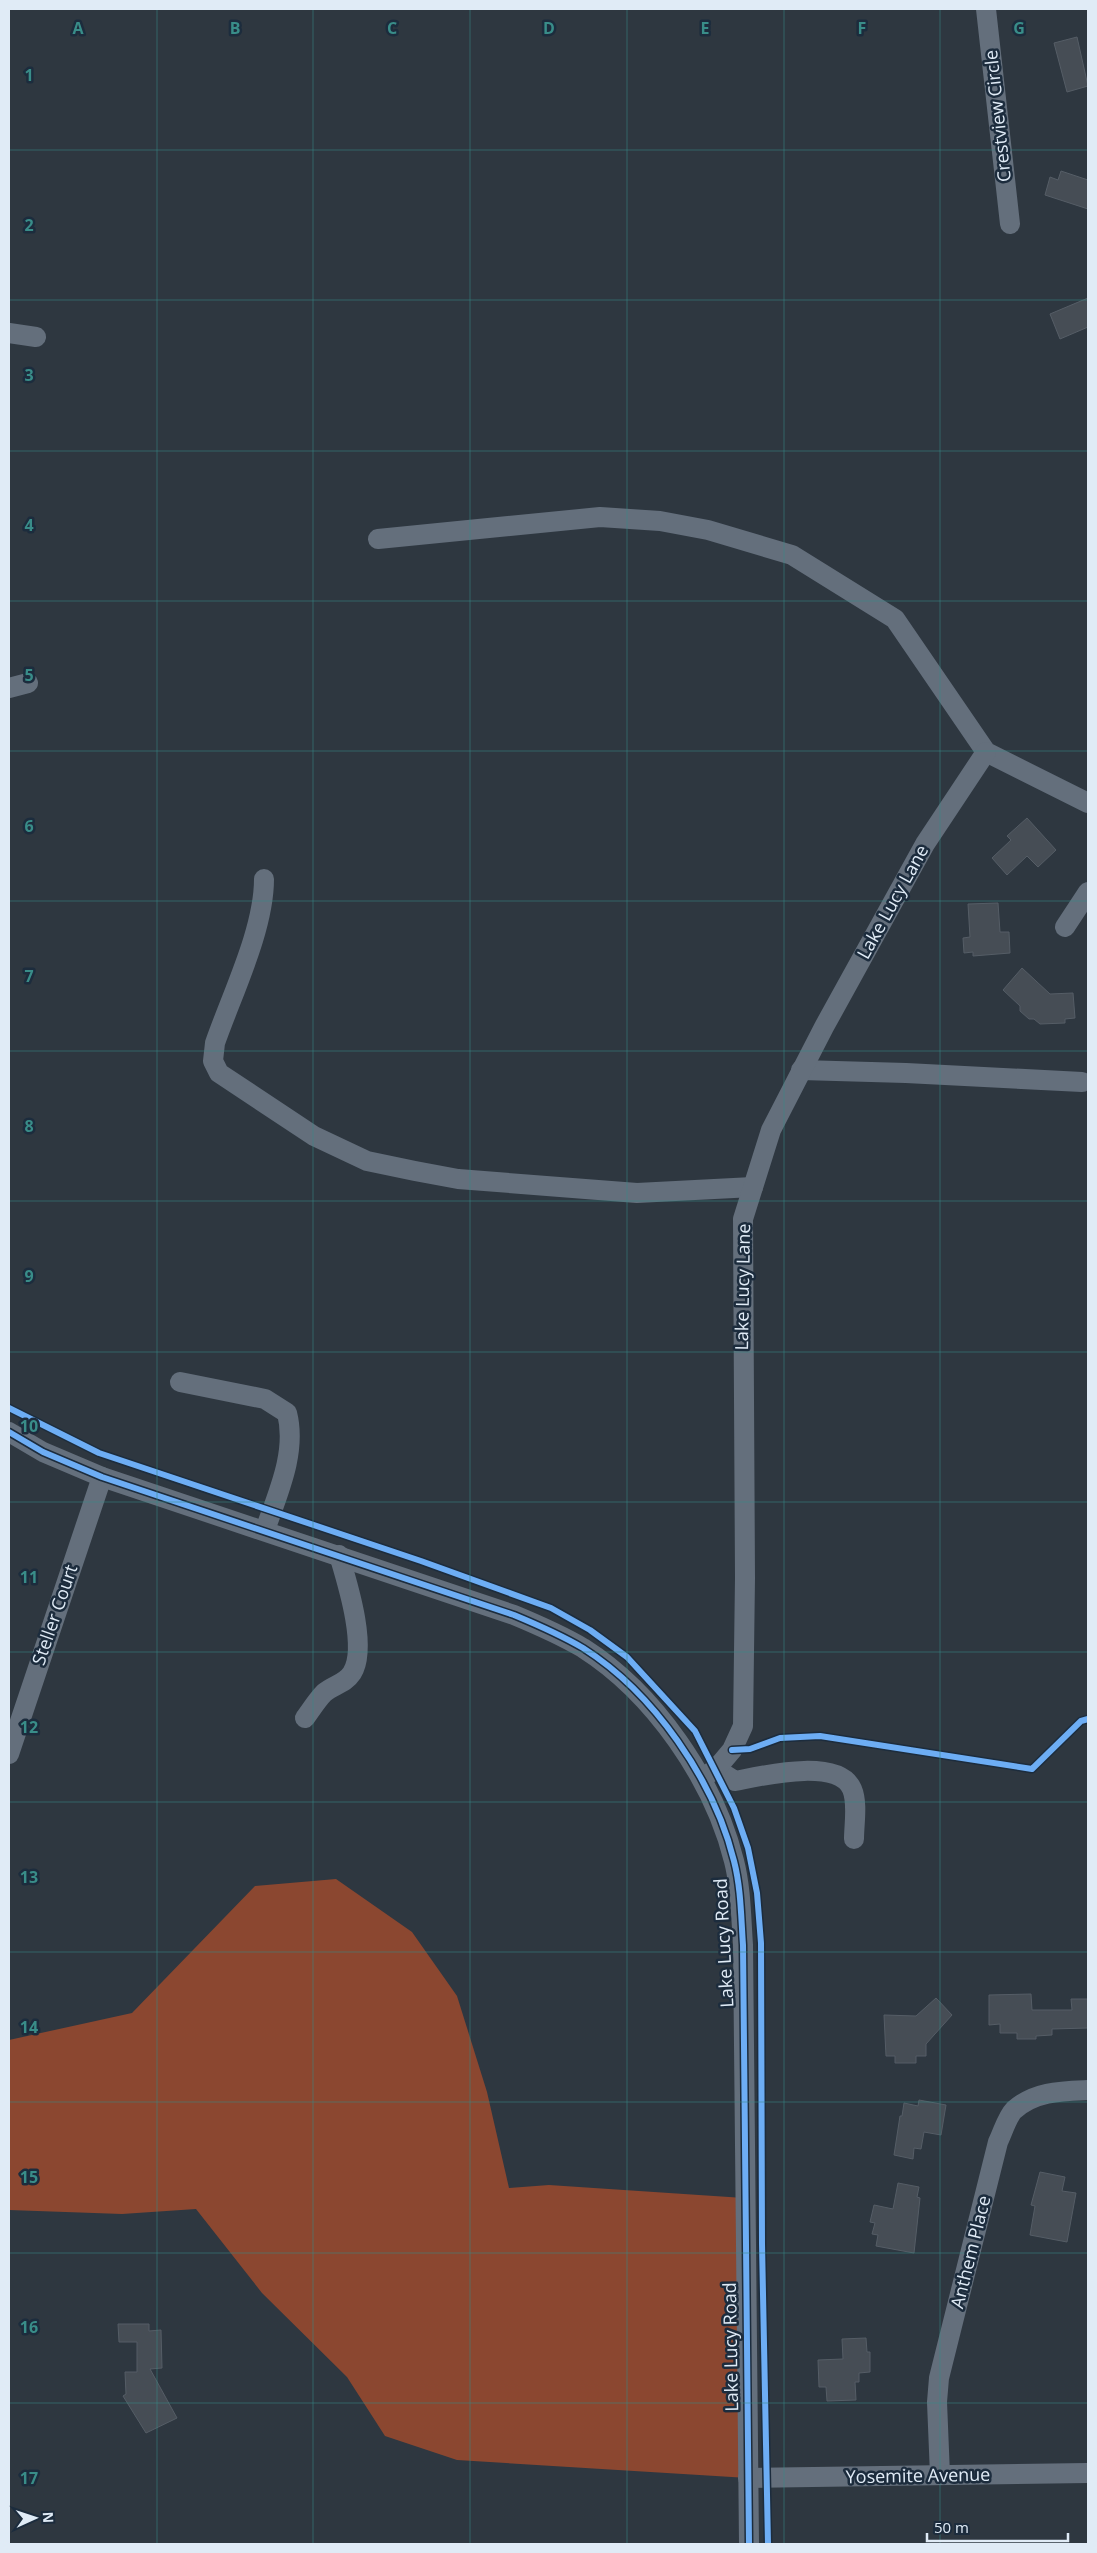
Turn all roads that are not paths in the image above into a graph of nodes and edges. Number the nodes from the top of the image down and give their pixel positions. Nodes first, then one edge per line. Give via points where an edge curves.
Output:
1 (986, 9) edge
2 (1010, 224) dead end
3 (9, 333) edge
4 (36, 337) dead end
5 (378, 539) dead end
6 (28, 683) dead end
7 (9, 688) edge
8 (986, 752) junction
9 (1088, 803) edge
10 (264, 879) dead end
11 (1088, 892) edge
12 (1065, 927) dead end
13 (801, 1070) junction
14 (1082, 1082) dead end
15 (753, 1187) junction
16 (180, 1382) dead end
17 (9, 1432) edge
18 (102, 1477) junction
19 (265, 1530) junction
20 (339, 1555) junction
21 (305, 1718) dead end
22 (9, 1754) edge
23 (709, 1774) junction
24 (854, 1839) dead end
25 (1088, 2090) edge
26 (1088, 2473) edge
27 (940, 2475) junction
28 (748, 2478) junction
29 (749, 2544) edge

1 - 2 street, Crestview Circle
3 - 4 street
5 - 8 street via 600,517 660,521 708,530 792,555 895,619
6 - 7 street
8 - 9 street
8 - 13 street, Lake Lucy Lane via 925,844
10 - 15 street via 264,898 254,936 215,1043 213,1061 219,1073 314,1136 367,1160 458,1179 637,1193
11 - 12 street
13 - 14 street
13 - 15 street, Lake Lucy Lane via 771,1130
15 - 23 street, Lake Lucy Lane via 743,1219 743,1726 732,1750
16 - 19 street via 265,1399 288,1413 291,1443
17 - 18 street, Lake Lucy Road via 43,1452
18 - 19 street, Lake Lucy Road
18 - 22 street, Steller Court
19 - 20 street, Lake Lucy Road
20 - 21 street via 354,1607 357,1655 353,1672 344,1682 324,1693
20 - 23 street, Lake Lucy Road via 514,1615 584,1649 621,1677
23 - 24 street via 735,1782 805,1771 844,1778 852,1788 855,1800
23 - 28 street, Lake Lucy Road via 734,1862 741,1917
25 - 27 street, Anthem Place via 1054,2091 1035,2097 1014,2111 998,2142 938,2378
26 - 27 street, Yosemite Avenue
27 - 28 street, Yosemite Avenue
28 - 29 street, Lake Lucy Road

